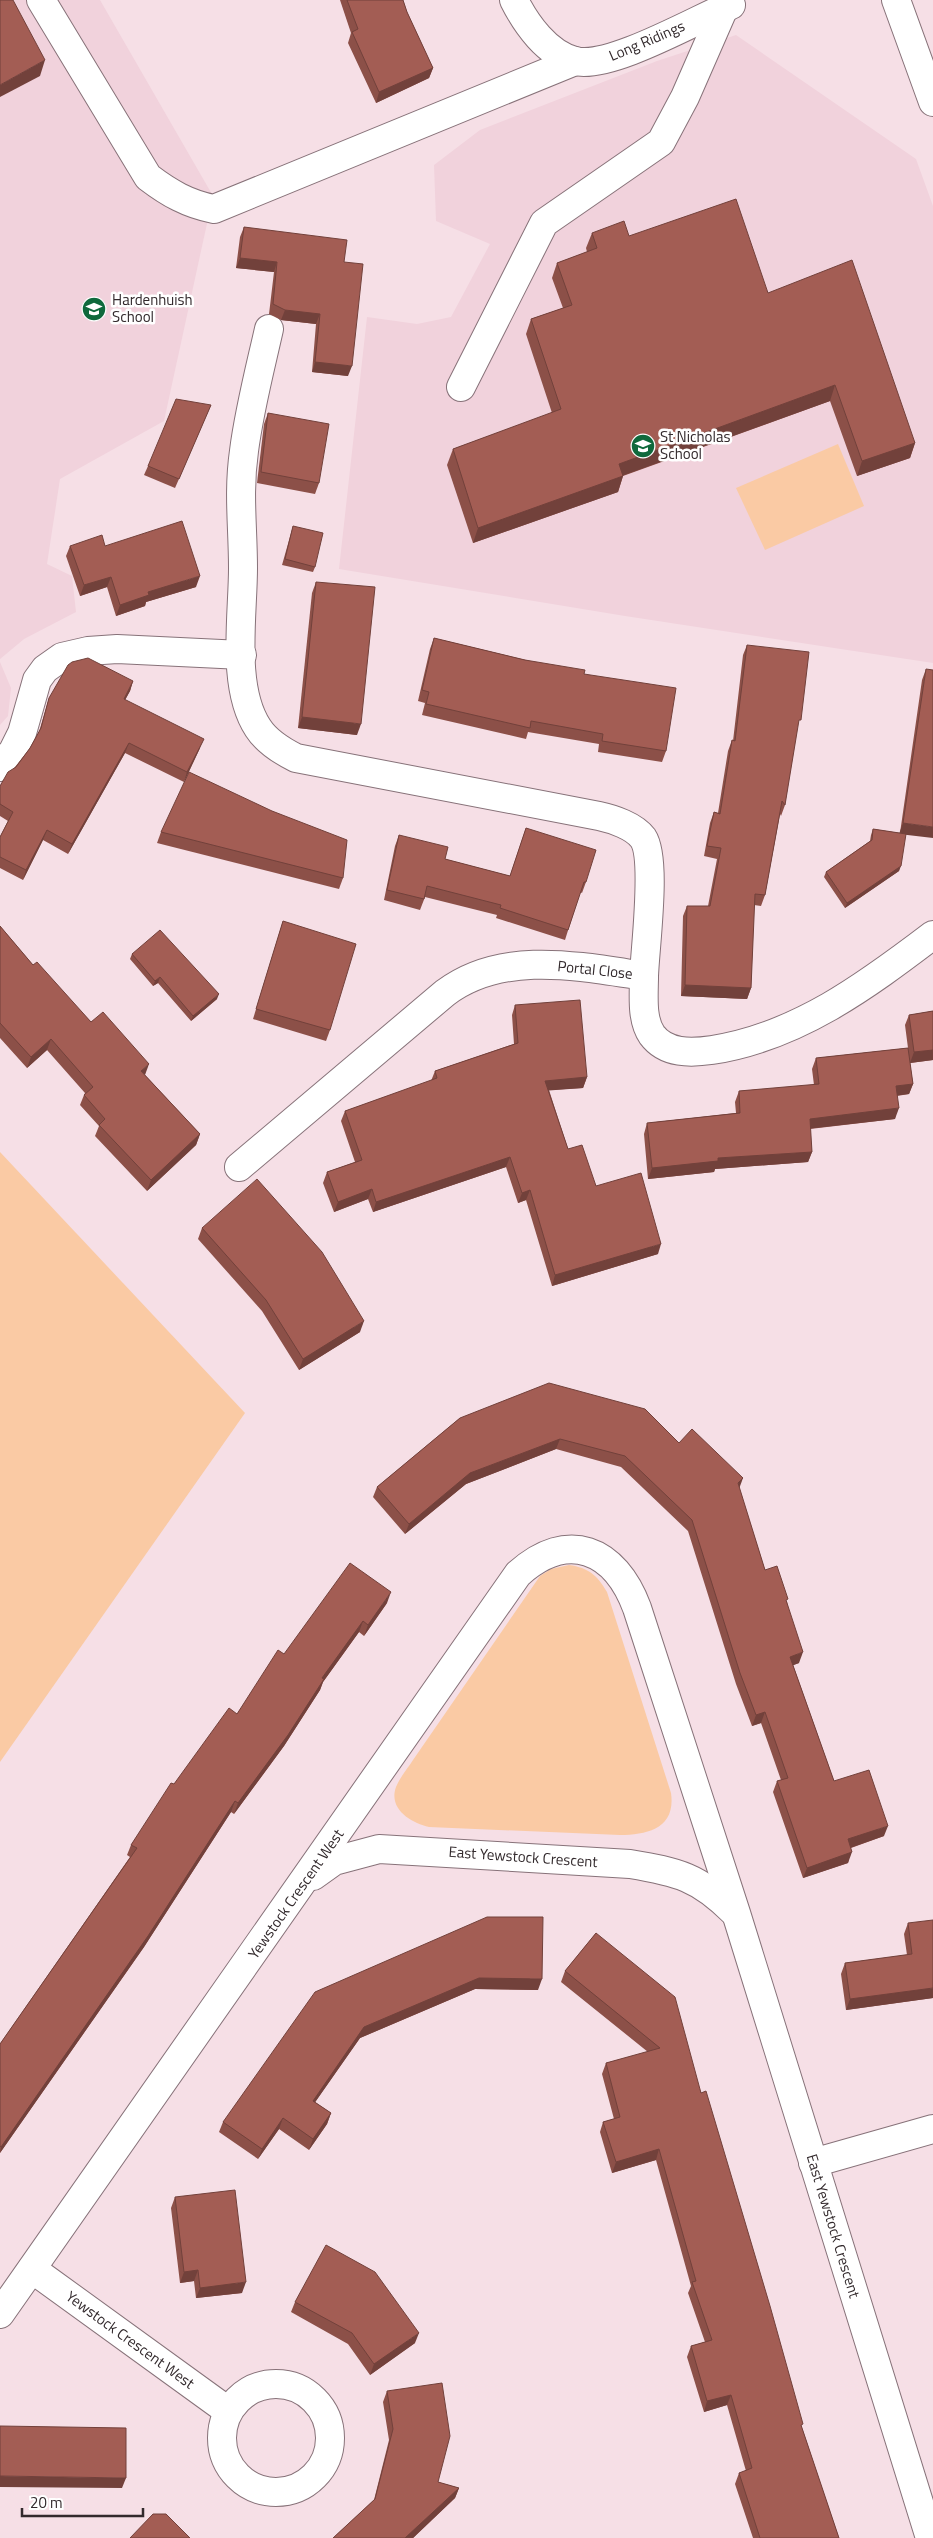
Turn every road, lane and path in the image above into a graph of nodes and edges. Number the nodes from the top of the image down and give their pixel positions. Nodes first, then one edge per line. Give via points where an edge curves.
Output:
1 (41, 0) edge
2 (514, 0) edge
3 (896, 0) edge
4 (733, 4) edge
5 (575, 61) junction
6 (933, 102) edge
7 (269, 329) dead end
8 (461, 387) dead end
9 (242, 655) junction
10 (0, 768) edge
11 (933, 935) edge
12 (644, 976) junction
13 (239, 1167) dead end
14 (581, 1551) joint
15 (304, 1883) junction
16 (736, 1913) junction
17 (933, 2129) edge
18 (813, 2163) junction
19 (32, 2269) junction
20 (0, 2314) edge
21 (228, 2411) dead end
22 (930, 2538) edge

1 - 5 street via 148,177 182,200 214,209
2 - 5 street via 540,37 557,52
3 - 6 street
4 - 5 street, Long Ridings via 610,58
4 - 8 street via 662,142 544,223
7 - 9 street via 244,450 239,498 243,566
9 - 10 street via 117,649 62,657 45,669 37,680 22,733
9 - 12 street via 244,688 258,728 274,745 296,758 599,816 639,833 648,849 650,864
11 - 12 street, Portal Close via 856,990 800,1024 754,1041 702,1051 670,1048 652,1035 644,1011
12 - 13 street, Portal Close via 570,966 535,965 504,966 473,975 427,1007
14 - 15 street, Yewstock Crescent West via 546,1555 518,1574
14 - 16 street, East Yewstock Crescent via 609,1561 630,1589
15 - 16 street, East Yewstock Crescent via 334,1861 379,1849 630,1864 686,1877 707,1887
15 - 19 street, Yewstock Crescent West
16 - 18 street, East Yewstock Crescent
17 - 18 street
18 - 22 street, East Yewstock Crescent
19 - 20 street, Yewstock Crescent West
19 - 21 street, Yewstock Crescent West

